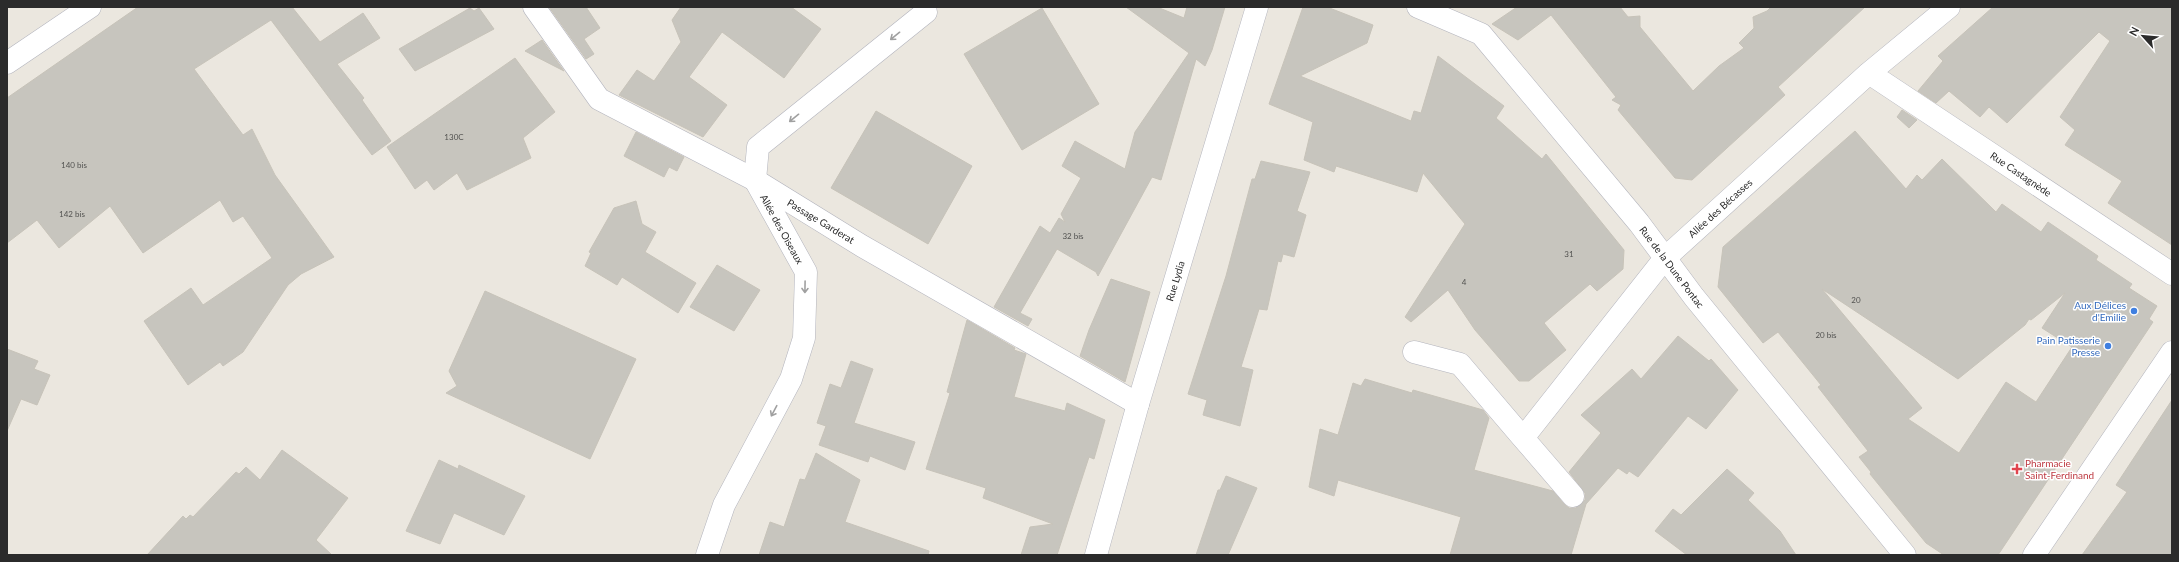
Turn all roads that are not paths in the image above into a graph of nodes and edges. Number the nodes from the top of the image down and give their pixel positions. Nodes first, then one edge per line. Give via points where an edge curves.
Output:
1 (90, 7) edge
2 (534, 7) edge
3 (1257, 7) edge
4 (1418, 7) edge
5 (1949, 7) edge
6 (925, 9) edge
7 (7, 63) edge
8 (1869, 73) junction
9 (755, 180) junction
10 (1665, 258) junction
11 (2172, 274) edge
12 (1414, 352) dead end
13 (2172, 352) edge
14 (1138, 404) junction
15 (1523, 438) junction
16 (1573, 496) dead end
17 (707, 555) edge
18 (1096, 555) edge
19 (1905, 555) edge
20 (2034, 555) edge

1 - 7 street
2 - 9 street, Passage Garderat via 599,99
3 - 14 street, Rue Lydia
4 - 10 street, Rue de la Dune Pontac via 1481,34
5 - 8 street, Allée des Bécasses
6 -> 9 street via 758,147
8 - 10 street, Allée des Bécasses
8 - 11 street, Rue Castagnède
9 - 14 street, Passage Garderat via 862,246
9 -> 17 street, Allée des Oiseaux via 806,272 804,338 791,379 724,505
10 - 15 street, Allée des Bécasses
10 - 19 street, Rue de la Dune Pontac
12 - 15 street via 1460,364
13 - 20 street
14 - 18 street, Rue Lydia
15 - 16 street

